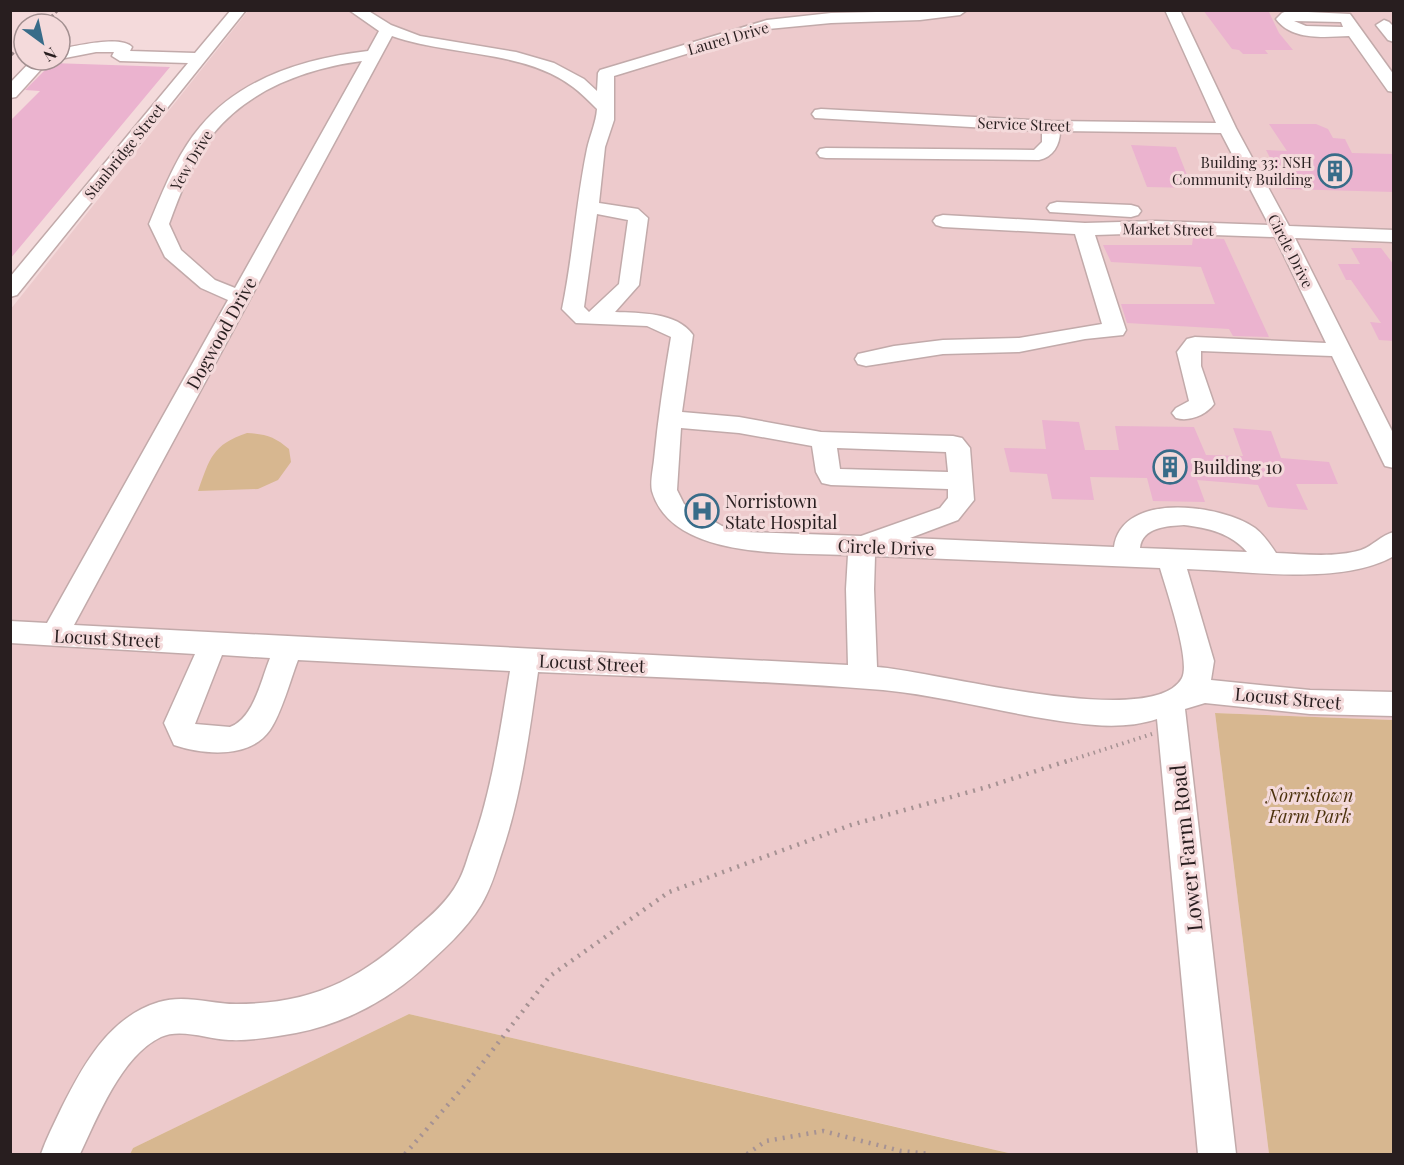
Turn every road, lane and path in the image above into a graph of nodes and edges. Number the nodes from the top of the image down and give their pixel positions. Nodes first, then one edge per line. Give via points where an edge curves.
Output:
1 (239, 10) edge
2 (356, 10) edge
3 (960, 10) edge
4 (1172, 10) edge
5 (1283, 14) edge
6 (1348, 20) edge
7 (387, 31) junction
8 (72, 52) edge
9 (374, 55) junction
10 (1382, 55) edge
11 (199, 58) junction
12 (560, 70) junction
13 (30, 72) edge
14 (606, 73) junction
15 (1394, 87) edge
16 (10, 93) edge
17 (605, 107) junction
18 (821, 114) dead end
19 (1051, 126) junction
20 (1227, 128) junction
21 (826, 153) dead end
22 (588, 207) junction
23 (1057, 208) dead end
24 (943, 221) dead end
25 (1142, 227) junction
26 (1085, 229) junction
27 (1282, 231) junction
28 (1394, 236) edge
29 (10, 291) edge
30 (240, 298) junction
31 (598, 318) junction
32 (1341, 350) junction
33 (866, 359) dead end
34 (1184, 413) dead end
35 (670, 419) junction
36 (821, 440) junction
37 (1391, 451) edge
38 (961, 481) junction
39 (1394, 541) edge
40 (862, 546) junction
41 (1126, 557) junction
42 (1171, 559) junction
43 (1269, 563) junction
44 (10, 632) edge
45 (54, 636) junction
46 (213, 644) junction
47 (288, 649) junction
48 (526, 660) junction
49 (863, 678) junction
50 (1394, 704) edge
51 (1175, 709) junction
52 (60, 1155) edge
53 (405, 1155) edge
54 (747, 1155) edge
55 (931, 1155) edge
56 (1217, 1155) edge

1 - 11 street, Stanbridge Street
2 - 7 street, Laurel Drive
3 - 14 street, Laurel Drive via 767,25
4 - 20 street, Circle Drive
5 - 6 street
6 - 10 street
7 - 9 street, Dogwood Drive
7 - 12 street, Laurel Drive via 523,58
8 - 11 street via 113,46 124,47 120,56
9 - 30 street, Dogwood Drive
9 - 30 street, Yew Drive via 313,64 279,76 241,99 205,132 176,183 159,224 172,253 208,284
10 - 15 street
11 - 29 street, Stanbridge Street
12 - 14 street, Laurel Drive
12 - 17 street, Laurel Drive
13 - 16 street
14 - 17 street
17 - 22 street
18 - 19 street, Service Street
19 - 20 street, Service Street
19 - 21 street via 1051,143 1039,155
20 - 27 street, Circle Drive
22 - 31 street, Circle Drive via 573,309 584,318
22 - 31 street via 631,213 638,218 629,285
23 - 25 street via 1136,211 1145,223
24 - 26 street, Market Street
25 - 26 street, Market Street
25 - 27 street, Market Street
26 - 33 street via 1115,330 1018,345 943,347
27 - 28 street, Market Street
27 - 32 street, Circle Drive
30 - 45 street, Dogwood Drive
31 - 35 street, Circle Drive via 649,320 682,335
32 - 34 street via 1195,344 1188,352 1202,404
32 - 37 street, Circle Drive
35 - 36 street via 739,425
35 - 40 street, Circle Drive via 664,490 674,510 694,524 745,541
36 - 38 street via 826,446 831,477
36 - 38 street via 953,444 958,448
38 - 40 street via 961,500 949,514
39 - 43 street, Circle Drive via 1371,556 1345,564
40 - 41 street, Circle Drive
40 - 49 street
41 - 42 street, Circle Drive
41 - 43 street via 1128,539 1140,526 1161,518 1190,516 1221,522 1243,533
42 - 43 street, Circle Drive
42 - 51 street via 1200,661 1196,683
44 - 45 street, Locust Street
45 - 46 street, Locust Street
46 - 47 street, Locust Street
46 - 47 street via 179,723 185,736 231,740 246,734 259,722
47 - 48 street, Locust Street
48 - 49 street, Locust Street
48 - 52 street via 504,793 490,843 470,893 439,931 367,990 330,1006 293,1016 230,1023 168,1016 151,1023 135,1033 113,1057
49 - 51 street, Locust Street via 1077,711 1115,714
50 - 51 street, Locust Street via 1310,702 1205,691
51 - 53 path via 987,787 851,825 669,892 550,976
51 - 56 street, Lower Farm Road
54 - 55 path via 766,1141 823,1131

